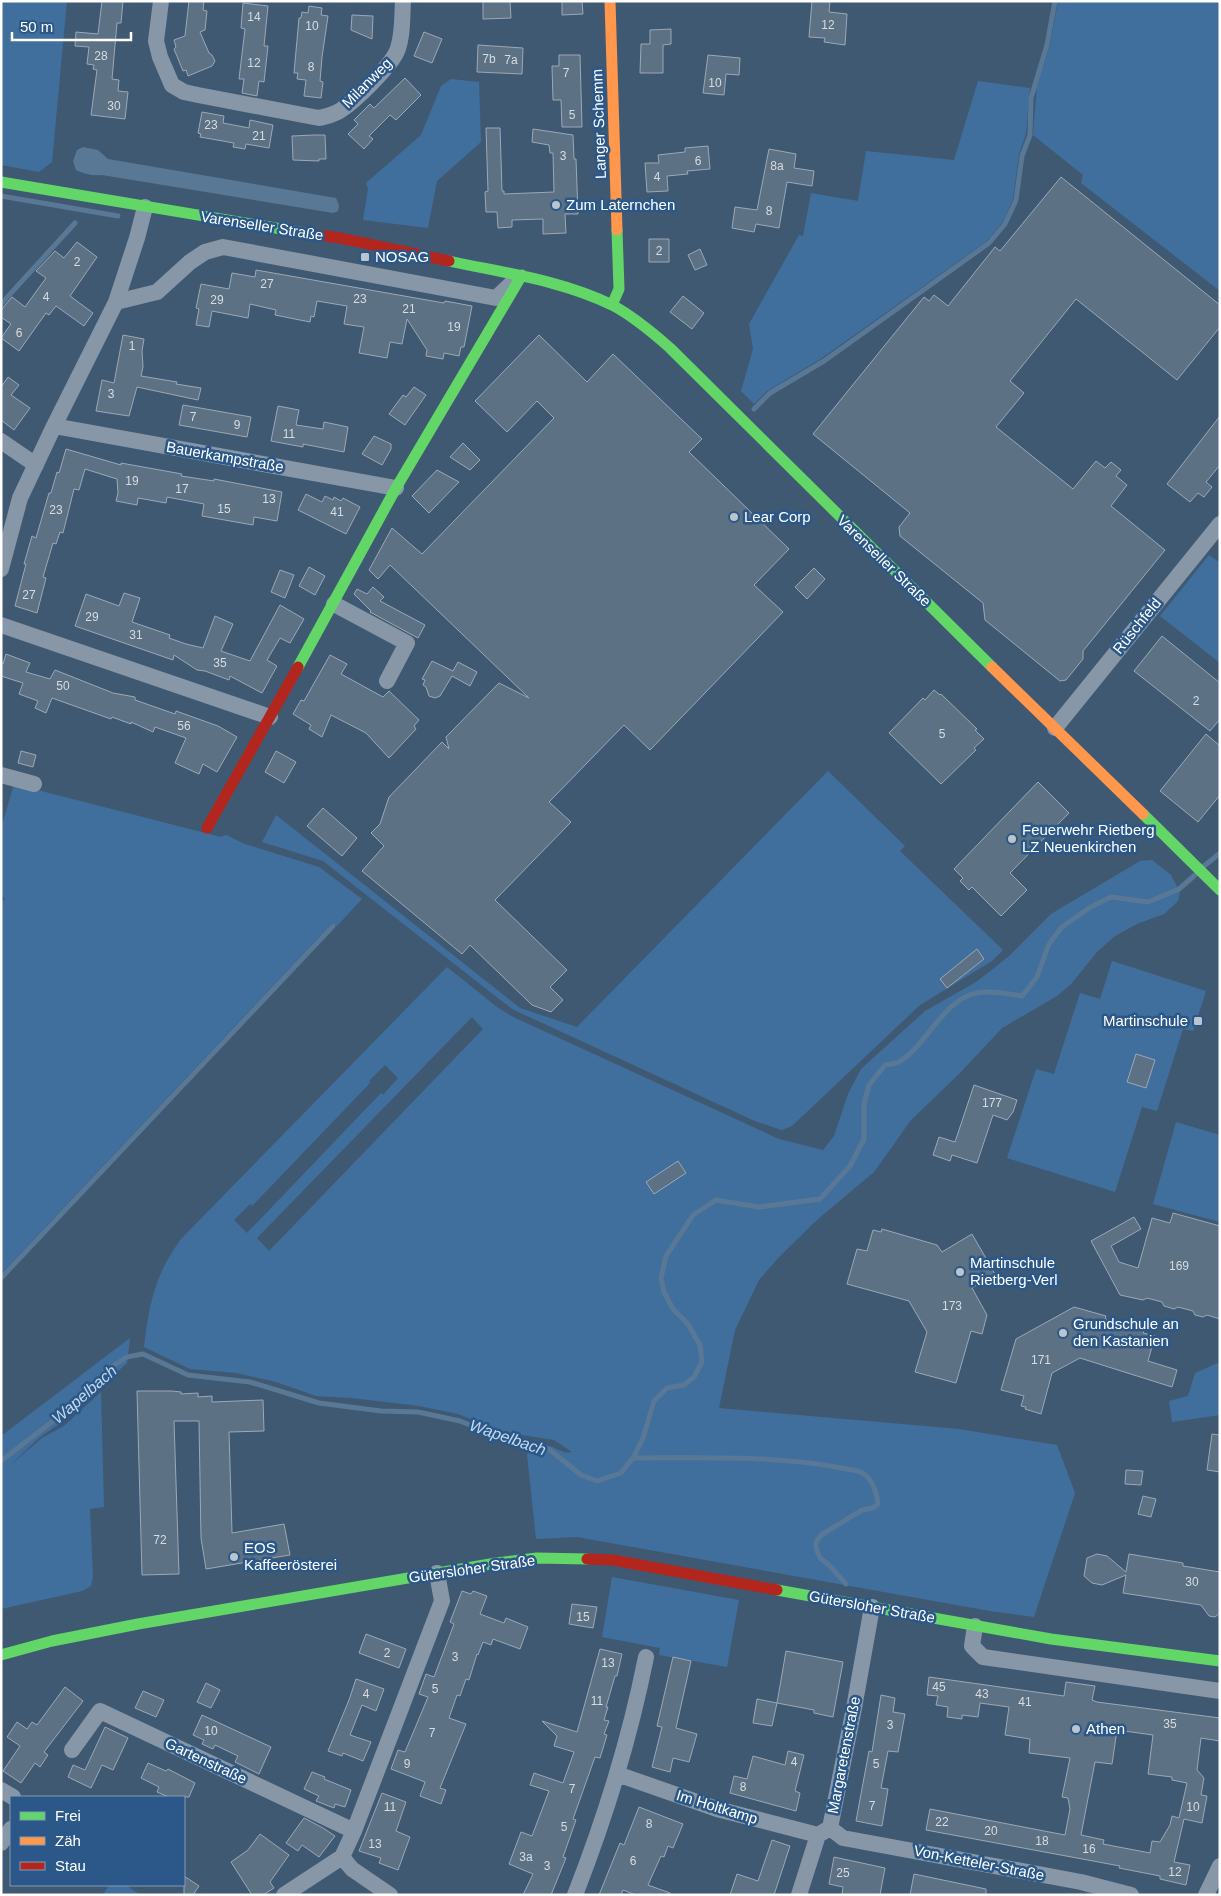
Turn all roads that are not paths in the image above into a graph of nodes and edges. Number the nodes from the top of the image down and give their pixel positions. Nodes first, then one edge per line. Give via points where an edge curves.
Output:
1 (161, 1) edge
2 (403, 1) edge
3 (610, 1) edge
4 (1, 182) edge
5 (144, 207) junction
6 (522, 275) junction
7 (116, 302) junction
8 (612, 305) junction
9 (54, 426) junction
10 (1, 441) edge
11 (36, 465) junction
12 (396, 488) junction
13 (1220, 524) edge
14 (5, 532) edge
15 (1, 569) edge
16 (334, 604) junction
17 (1, 625) edge
18 (388, 682) dead end
19 (270, 717) junction
20 (1055, 728) junction
21 (1, 775) edge
22 (34, 784) dead end
23 (207, 828) dead end
24 (1217, 887) edge
25 (437, 1573) junction
26 (872, 1607) junction
27 (975, 1626) junction
28 (1, 1655) edge
29 (646, 1657) dead end
30 (1220, 1661) edge
31 (1220, 1691) edge
32 (72, 1750) dead end
33 (617, 1774) junction
34 (10, 1830) edge
35 (354, 1831) junction
36 (824, 1832) junction
37 (1, 1843) edge
38 (342, 1857) junction
39 (1220, 1866) edge
40 (284, 1895) edge
41 (390, 1895) edge
42 (575, 1895) edge
43 (799, 1895) edge
44 (1131, 1895) edge
45 (1206, 1895) edge

1 - 2 street, Milanweg via 156,41 172,85 184,92 319,118 330,116 349,104 394,58 400,44
3 - 8 main road, Langer Schemm via 619,289
4 - 5 main road, Varenseller Straße
5 - 6 main road, Varenseller Straße via 340,238
5 - 7 street
6 - 7 street, Varenseller Straße via 496,298 223,247 205,252 190,262 158,292
6 - 8 main road, Varenseller Straße via 558,284
6 - 12 main road
7 - 9 street
8 - 20 main road, Varenseller Straße via 666,344
9 - 11 street
9 - 12 street, Bauerkampstraße
10 - 11 street
11 - 14 street
12 - 16 main road
13 - 20 street, Rüschfeld
14 - 15 street
16 - 18 street via 407,643
16 - 19 main road
17 - 19 street
19 - 23 main road
20 - 24 main road, Varenseller Straße
21 - 22 street
25 - 26 main road, Gütersloher Straße via 537,1558 612,1560
25 - 28 main road, Gütersloher Straße via 96,1632
25 - 35 street via 442,1601
26 - 27 main road, Gütersloher Straße
26 - 36 street, Margaretenstraße via 854,1708
27 - 30 main road, Gütersloher Straße
27 - 31 street via 972,1646 982,1657
29 - 33 street
32 - 35 street, Gartenstraße via 100,1711
33 - 36 street, Im Holtkamp via 717,1809
33 - 42 street via 603,1822
34 - 37 street
35 - 38 street
36 - 43 street, Margaretenstraße
36 - 44 street, Von-Ketteler-Straße
38 - 40 street
38 - 41 street via 352,1869
39 - 45 street

